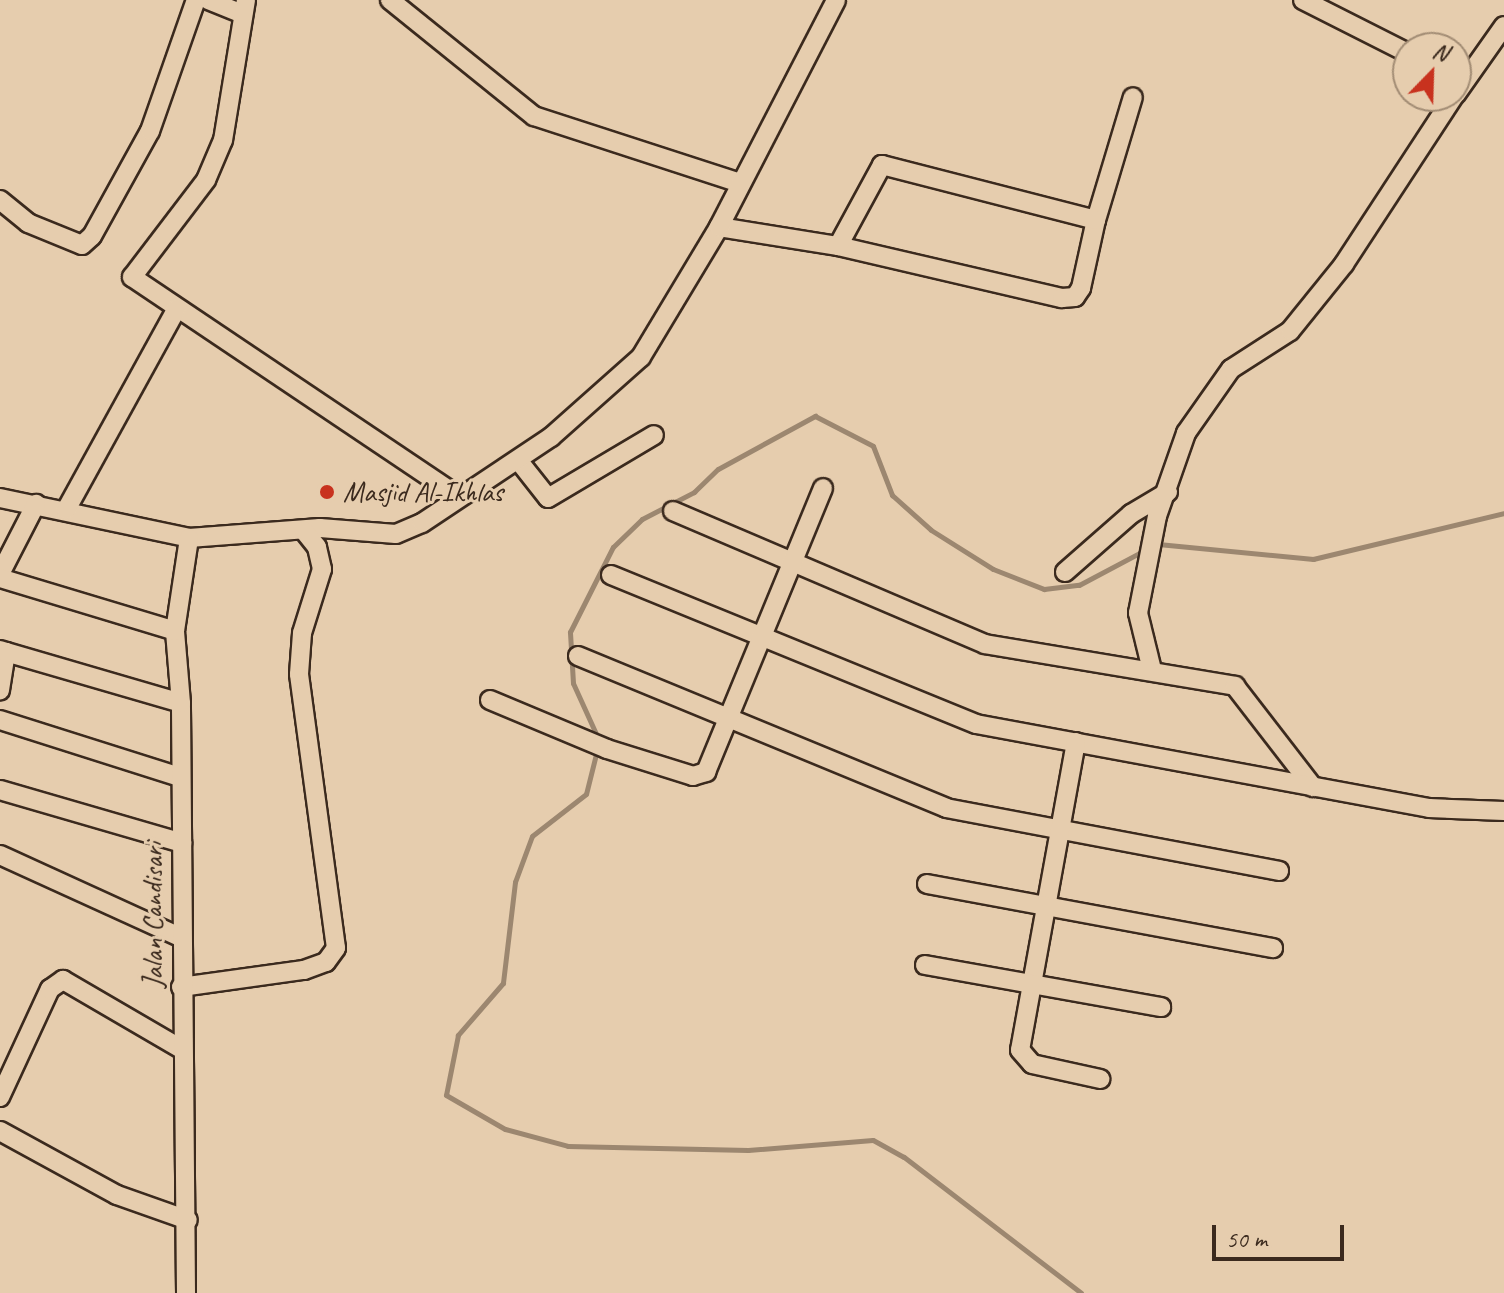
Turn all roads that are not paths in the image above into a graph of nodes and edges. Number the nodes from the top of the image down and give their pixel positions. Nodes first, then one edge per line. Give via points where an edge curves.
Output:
1 (196, 0) edge
2 (208, 0) edge
3 (390, 0) edge
4 (836, 0) edge
5 (1303, 0) edge
6 (244, 7) edge
7 (1504, 26) edge
8 (1392, 45) edge
9 (1472, 68) edge
10 (1133, 97) dead end
11 (1442, 112) edge
12 (740, 183) junction
13 (0, 200) edge
14 (1096, 220) junction
15 (719, 227) junction
16 (838, 246) junction
17 (177, 308) junction
18 (654, 435) dead end
19 (518, 460) junction
20 (823, 488) dead end
21 (1168, 492) junction
22 (459, 497) junction
23 (0, 498) edge
24 (36, 504) junction
25 (66, 510) junction
26 (673, 511) dead end
27 (304, 531) junction
28 (189, 538) junction
29 (795, 558) junction
30 (1065, 572) dead end
31 (611, 575) dead end
32 (0, 576) edge
33 (175, 631) junction
34 (763, 638) junction
35 (3, 651) edge
36 (578, 656) dead end
37 (1152, 670) junction
38 (0, 691) edge
39 (490, 700) dead end
40 (181, 703) junction
41 (0, 720) edge
42 (730, 720) junction
43 (1076, 742) junction
44 (180, 777) junction
45 (1313, 787) junction
46 (0, 790) edge
47 (1504, 811) edge
48 (1060, 830) junction
49 (182, 843) junction
50 (0, 855) edge
51 (1279, 871) dead end
52 (927, 884) dead end
53 (1046, 907) junction
54 (180, 937) junction
55 (1273, 948) dead end
56 (925, 965) dead end
57 (1032, 984) junction
58 (181, 987) junction
59 (1161, 1007) dead end
60 (180, 1048) junction
61 (1100, 1079) dead end
62 (0, 1097) edge
63 (0, 1131) edge
64 (188, 1220) junction
65 (186, 1293) edge

1 - 13 street via 150,131 92,236 82,245 71,241 28,223
2 - 6 street
3 - 12 street via 534,116
4 - 12 street
5 - 8 street
6 - 17 street via 223,140 206,180 132,275
7 - 9 street
10 - 14 street
11 - 21 street via 1377,220 1290,331 1231,369 1204,402 1186,433
12 - 15 street
14 - 16 street via 882,165
14 - 16 street via 1075,297
15 - 16 street
15 - 19 street via 641,357 608,392
17 - 22 street
17 - 25 street
18 - 19 street via 548,498
19 - 22 street
20 - 29 street
21 - 30 street via 1131,514
21 - 37 street via 1138,613
22 - 27 street via 396,534
23 - 24 street
24 - 25 street
24 - 32 street
25 - 28 street
26 - 29 street
27 - 28 street
27 - 58 street via 317,547 322,569 302,633 299,674 336,948 326,962 304,970
28 - 33 street, Jalan Candisari
29 - 34 street
29 - 37 street via 985,644
31 - 34 street
32 - 33 street
33 - 40 street, Jalan Candisari
34 - 42 street
34 - 43 street via 941,714
35 - 38 street
35 - 40 street
36 - 42 street
37 - 45 street via 1235,686
39 - 42 street via 607,749 693,776 713,763
40 - 44 street, Jalan Candisari
41 - 44 street
42 - 48 street via 946,808
43 - 45 street
43 - 48 street
44 - 49 street, Jalan Candisari
45 - 47 street via 1429,808
46 - 49 street
48 - 51 street
48 - 53 street
49 - 54 street, Jalan Candisari
50 - 54 street
52 - 53 street
53 - 55 street
53 - 57 street
54 - 58 street, Jalan Candisari
56 - 57 street
57 - 59 street
57 - 61 street via 1023,1059
58 - 60 street, Jalan Candisari
60 - 62 street via 63,980 50,989
60 - 64 street, Jalan Candisari
63 - 64 street via 117,1195
64 - 65 street, Jalan Candisari

